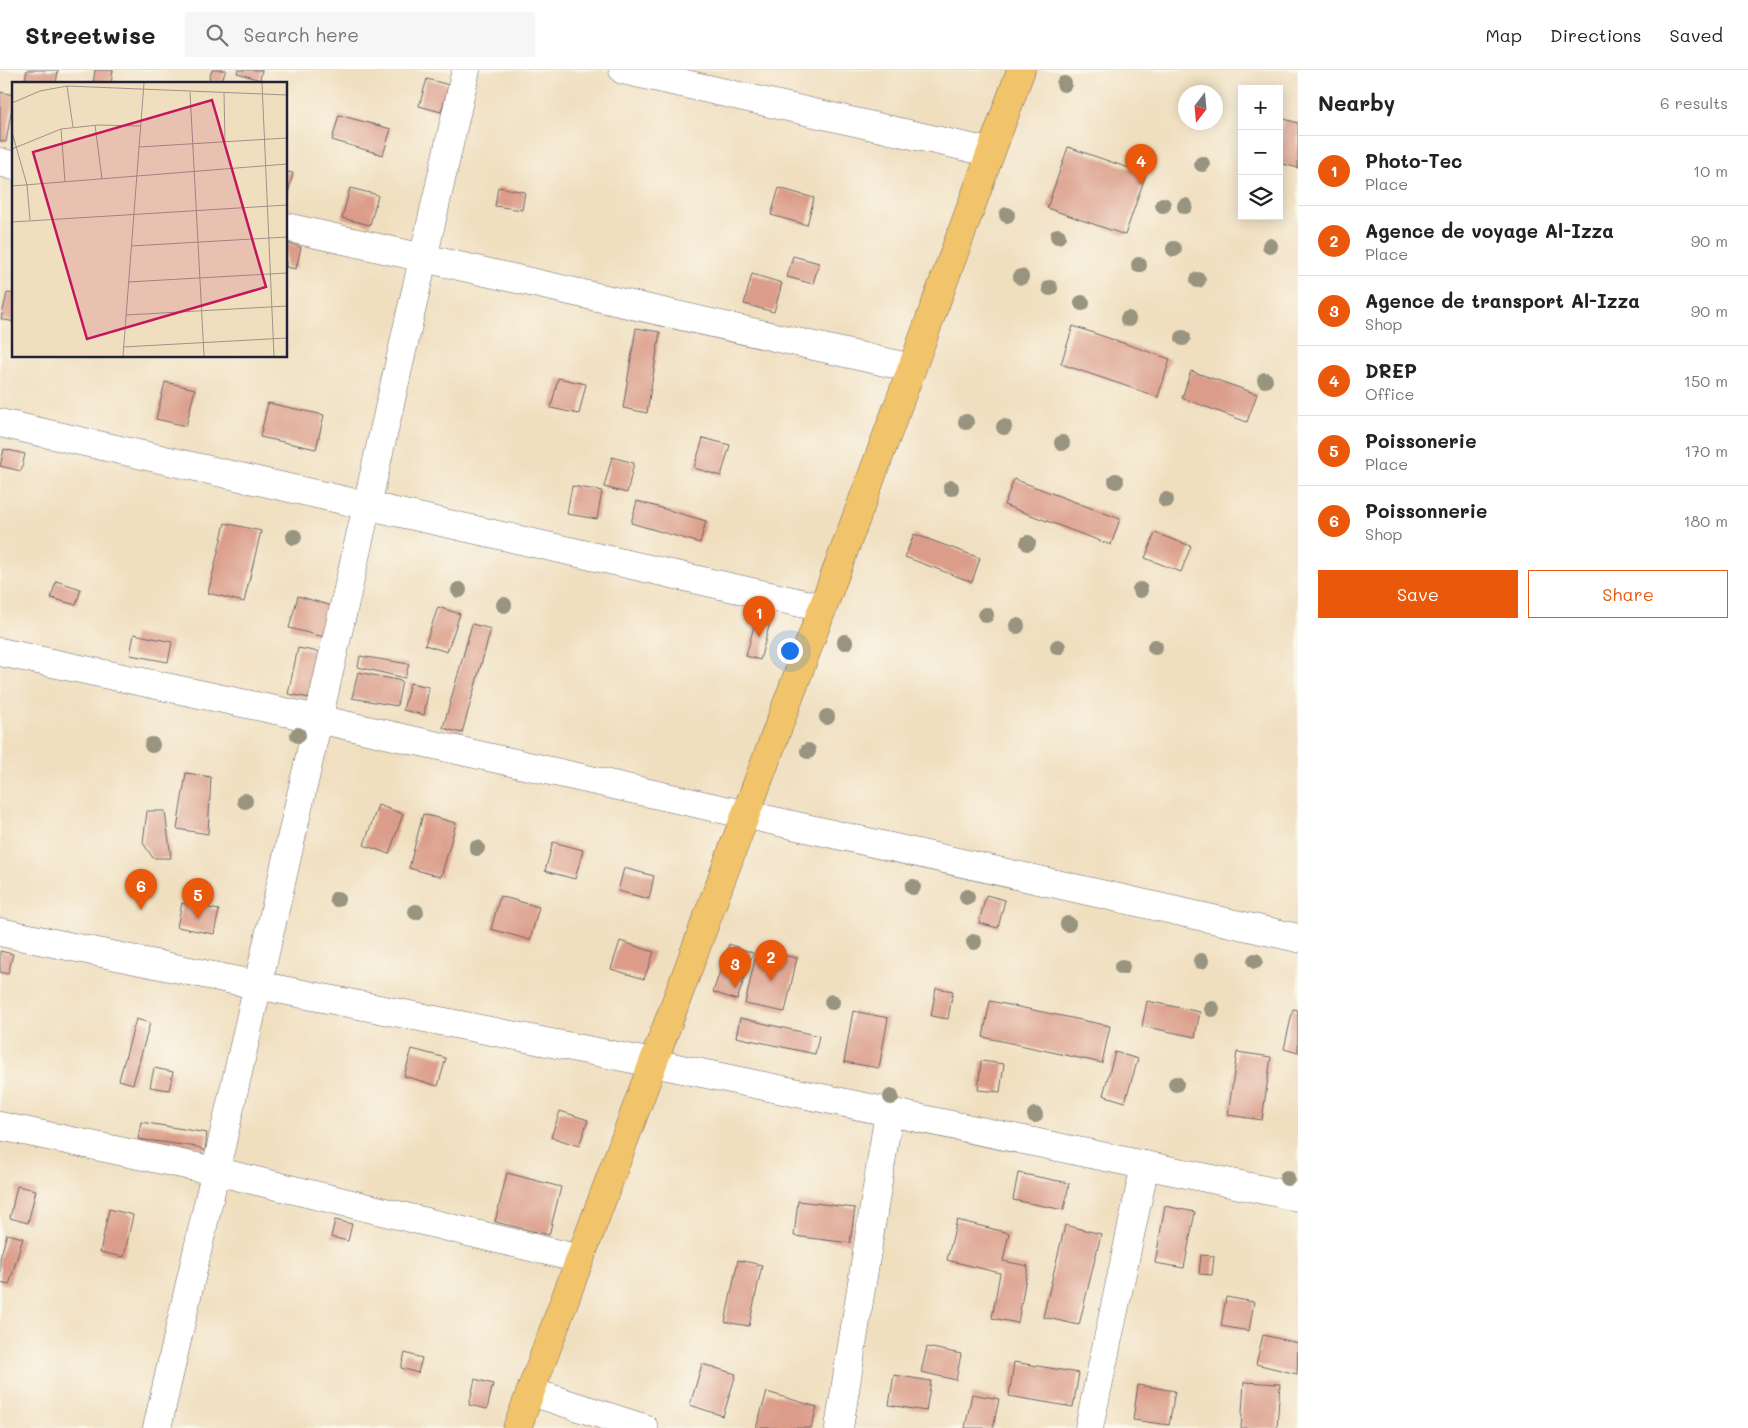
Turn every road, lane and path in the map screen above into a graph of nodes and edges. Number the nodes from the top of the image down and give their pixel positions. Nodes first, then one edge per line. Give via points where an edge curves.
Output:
1 (466, 70) edge
2 (623, 70) edge
3 (1020, 70) edge
4 (989, 152) junction
5 (288, 228) edge
6 (423, 258) junction
7 (912, 368) junction
8 (0, 423) edge
9 (366, 506) junction
10 (823, 608) junction
11 (0, 652) edge
12 (318, 719) junction
13 (746, 814) junction
14 (0, 932) edge
15 (1298, 938) edge
16 (257, 985) junction
17 (653, 1063) junction
18 (889, 1112) junction
19 (0, 1126) edge
20 (1145, 1165) junction
21 (215, 1172) junction
22 (1298, 1197) edge
23 (580, 1258) junction
24 (531, 1392) junction
25 (157, 1428) edge
26 (517, 1428) edge
27 (644, 1428) edge
28 (839, 1428) edge
29 (1089, 1428) edge

1 - 6 street
2 - 4 street
3 - 4 main road
4 - 7 main road
5 - 6 street
6 - 7 street
6 - 9 street
7 - 10 main road
8 - 9 street
9 - 10 street
9 - 12 street
10 - 13 main road
11 - 12 street
12 - 13 street
12 - 16 street
13 - 15 street
13 - 17 main road
14 - 16 street
16 - 17 street
16 - 21 street
17 - 18 street
17 - 23 main road
18 - 20 street
18 - 28 street
19 - 21 street
20 - 22 street
20 - 29 street
21 - 23 street
21 - 25 street
23 - 24 main road
24 - 26 main road
24 - 27 street

